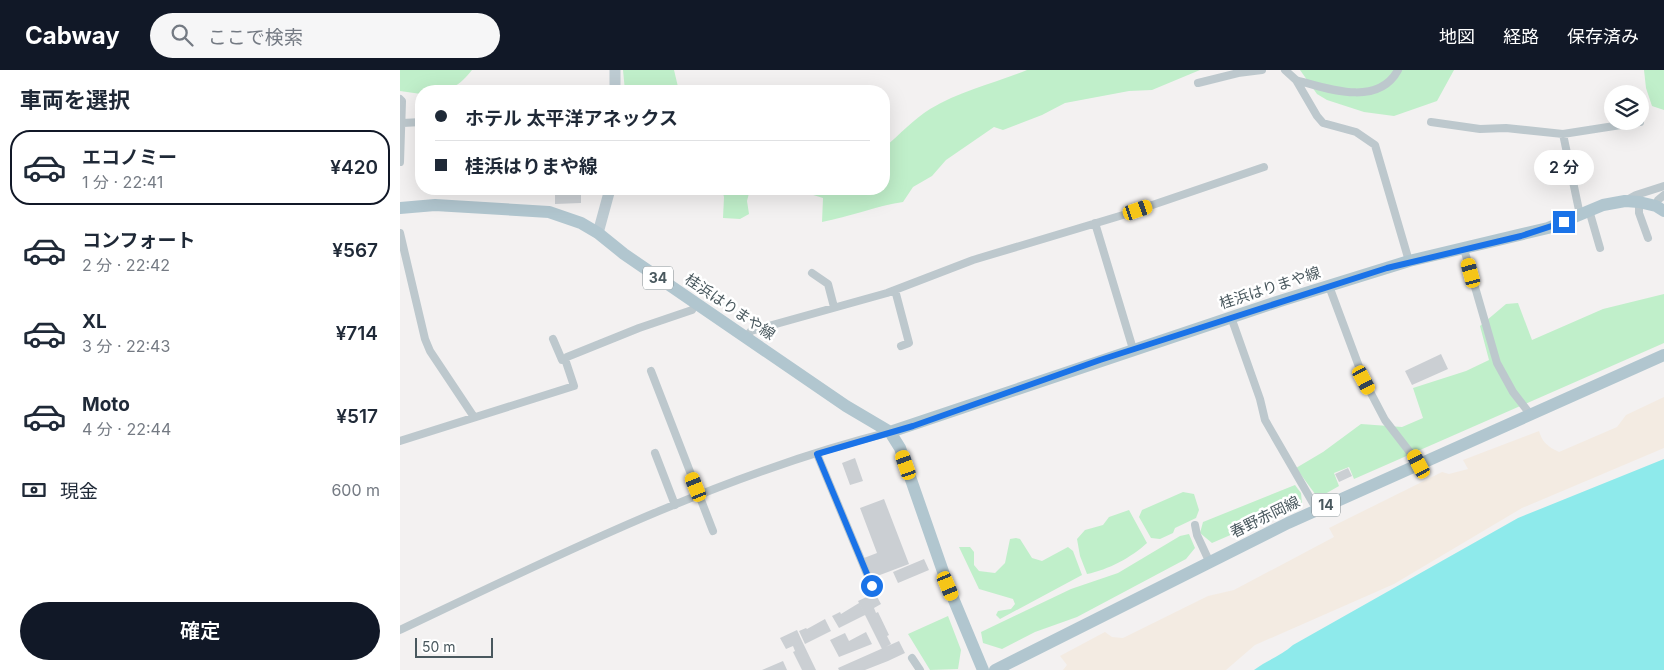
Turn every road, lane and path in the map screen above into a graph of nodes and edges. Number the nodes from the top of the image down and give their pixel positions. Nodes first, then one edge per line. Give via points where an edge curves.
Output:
1 (615, 70) edge
2 (1262, 70) edge
3 (1284, 70) edge
4 (1398, 70) edge
5 (1296, 80) junction
6 (1198, 83) dead end
7 (614, 85) edge
8 (400, 99) edge
9 (415, 122) edge
10 (1431, 122) dead end
11 (402, 123) junction
12 (1604, 128) edge
13 (1563, 134) junction
14 (400, 162) edge
15 (1264, 167) dead end
16 (1664, 186) edge
17 (608, 195) edge
18 (1664, 195) edge
19 (1625, 201) junction
20 (1639, 202) junction
21 (400, 208) edge
22 (1660, 209) edge
23 (1585, 212) junction
24 (1095, 224) junction
25 (598, 232) junction
26 (400, 233) edge
27 (1648, 238) dead end
28 (1600, 248) dead end
29 (1464, 249) junction
30 (1409, 261) junction
31 (812, 273) dead end
32 (1329, 286) junction
33 (895, 290) junction
34 (696, 304) junction
35 (834, 307) junction
36 (1231, 317) junction
37 (746, 337) junction
38 (553, 339) dead end
39 (901, 346) dead end
40 (1133, 349) junction
41 (1664, 355) edge
42 (565, 359) junction
43 (651, 370) dead end
44 (1530, 414) junction
45 (474, 417) junction
46 (890, 432) junction
47 (400, 441) edge
48 (655, 453) dead end
49 (817, 454) junction
50 (1419, 464) junction
51 (699, 495) junction
52 (676, 505) junction
53 (1317, 510) junction
54 (1195, 524) dead end
55 (713, 531) dead end
56 (1210, 563) junction
57 (872, 586) dead end
58 (400, 630) edge
59 (912, 658) dead end
60 (920, 670) edge
61 (983, 670) edge
62 (995, 670) edge

1 - 7 street
2 - 6 street via 1238,72
3 - 5 street
4 - 5 street via 1380,88 1360,93
5 - 30 street via 1316,116 1323,122 1356,132 1375,145
8 - 11 street
9 - 11 street
10 - 13 street via 1480,129 1506,128
11 - 14 street
12 - 13 street
13 - 23 street
15 - 24 street
16 - 19 street
17 - 25 street
18 - 22 street via 1658,200
19 - 20 main road, 桂浜はりまや線
19 - 23 main road, 桂浜はりまや線
20 - 22 main road, 桂浜はりまや線
20 - 27 street via 1639,213
21 - 25 main road, 桂浜はりまや線 / 34 via 435,205 549,212 573,219
23 - 28 street
23 - 29 main road, 桂浜はりまや線 via 1548,228
24 - 33 street via 973,260
24 - 40 street
25 - 34 main road, 桂浜はりまや線 / 34
26 - 45 street via 425,339
29 - 30 main road, 桂浜はりまや線
29 - 44 street via 1496,363
30 - 32 main road, 桂浜はりまや線
31 - 35 street via 828,284
32 - 36 main road, 桂浜はりまや線
32 - 50 street via 1364,380 1386,420
33 - 35 street
33 - 39 street via 910,343
34 - 37 main road, 桂浜はりまや線 / 34
34 - 42 street via 692,310
35 - 37 street via 751,331
36 - 40 main road, 桂浜はりまや線
36 - 53 street via 1265,420
37 - 46 main road, 桂浜はりまや線 / 34 via 846,406
38 - 42 street via 562,360
40 - 46 main road, 桂浜はりまや線
41 - 44 main road, 春野赤岡線 / 14
42 - 45 street via 574,386
43 - 51 street
44 - 50 main road, 春野赤岡線 / 14
45 - 47 street
46 - 49 street
46 - 61 main road via 900,448 948,586
48 - 52 street
49 - 51 street
49 - 57 street
50 - 53 main road, 春野赤岡線 / 14
51 - 52 street
51 - 55 street
52 - 58 street via 570,549
53 - 56 main road, 春野赤岡線 / 14
54 - 56 street
56 - 62 main road, 春野赤岡線 / 14
59 - 60 street

